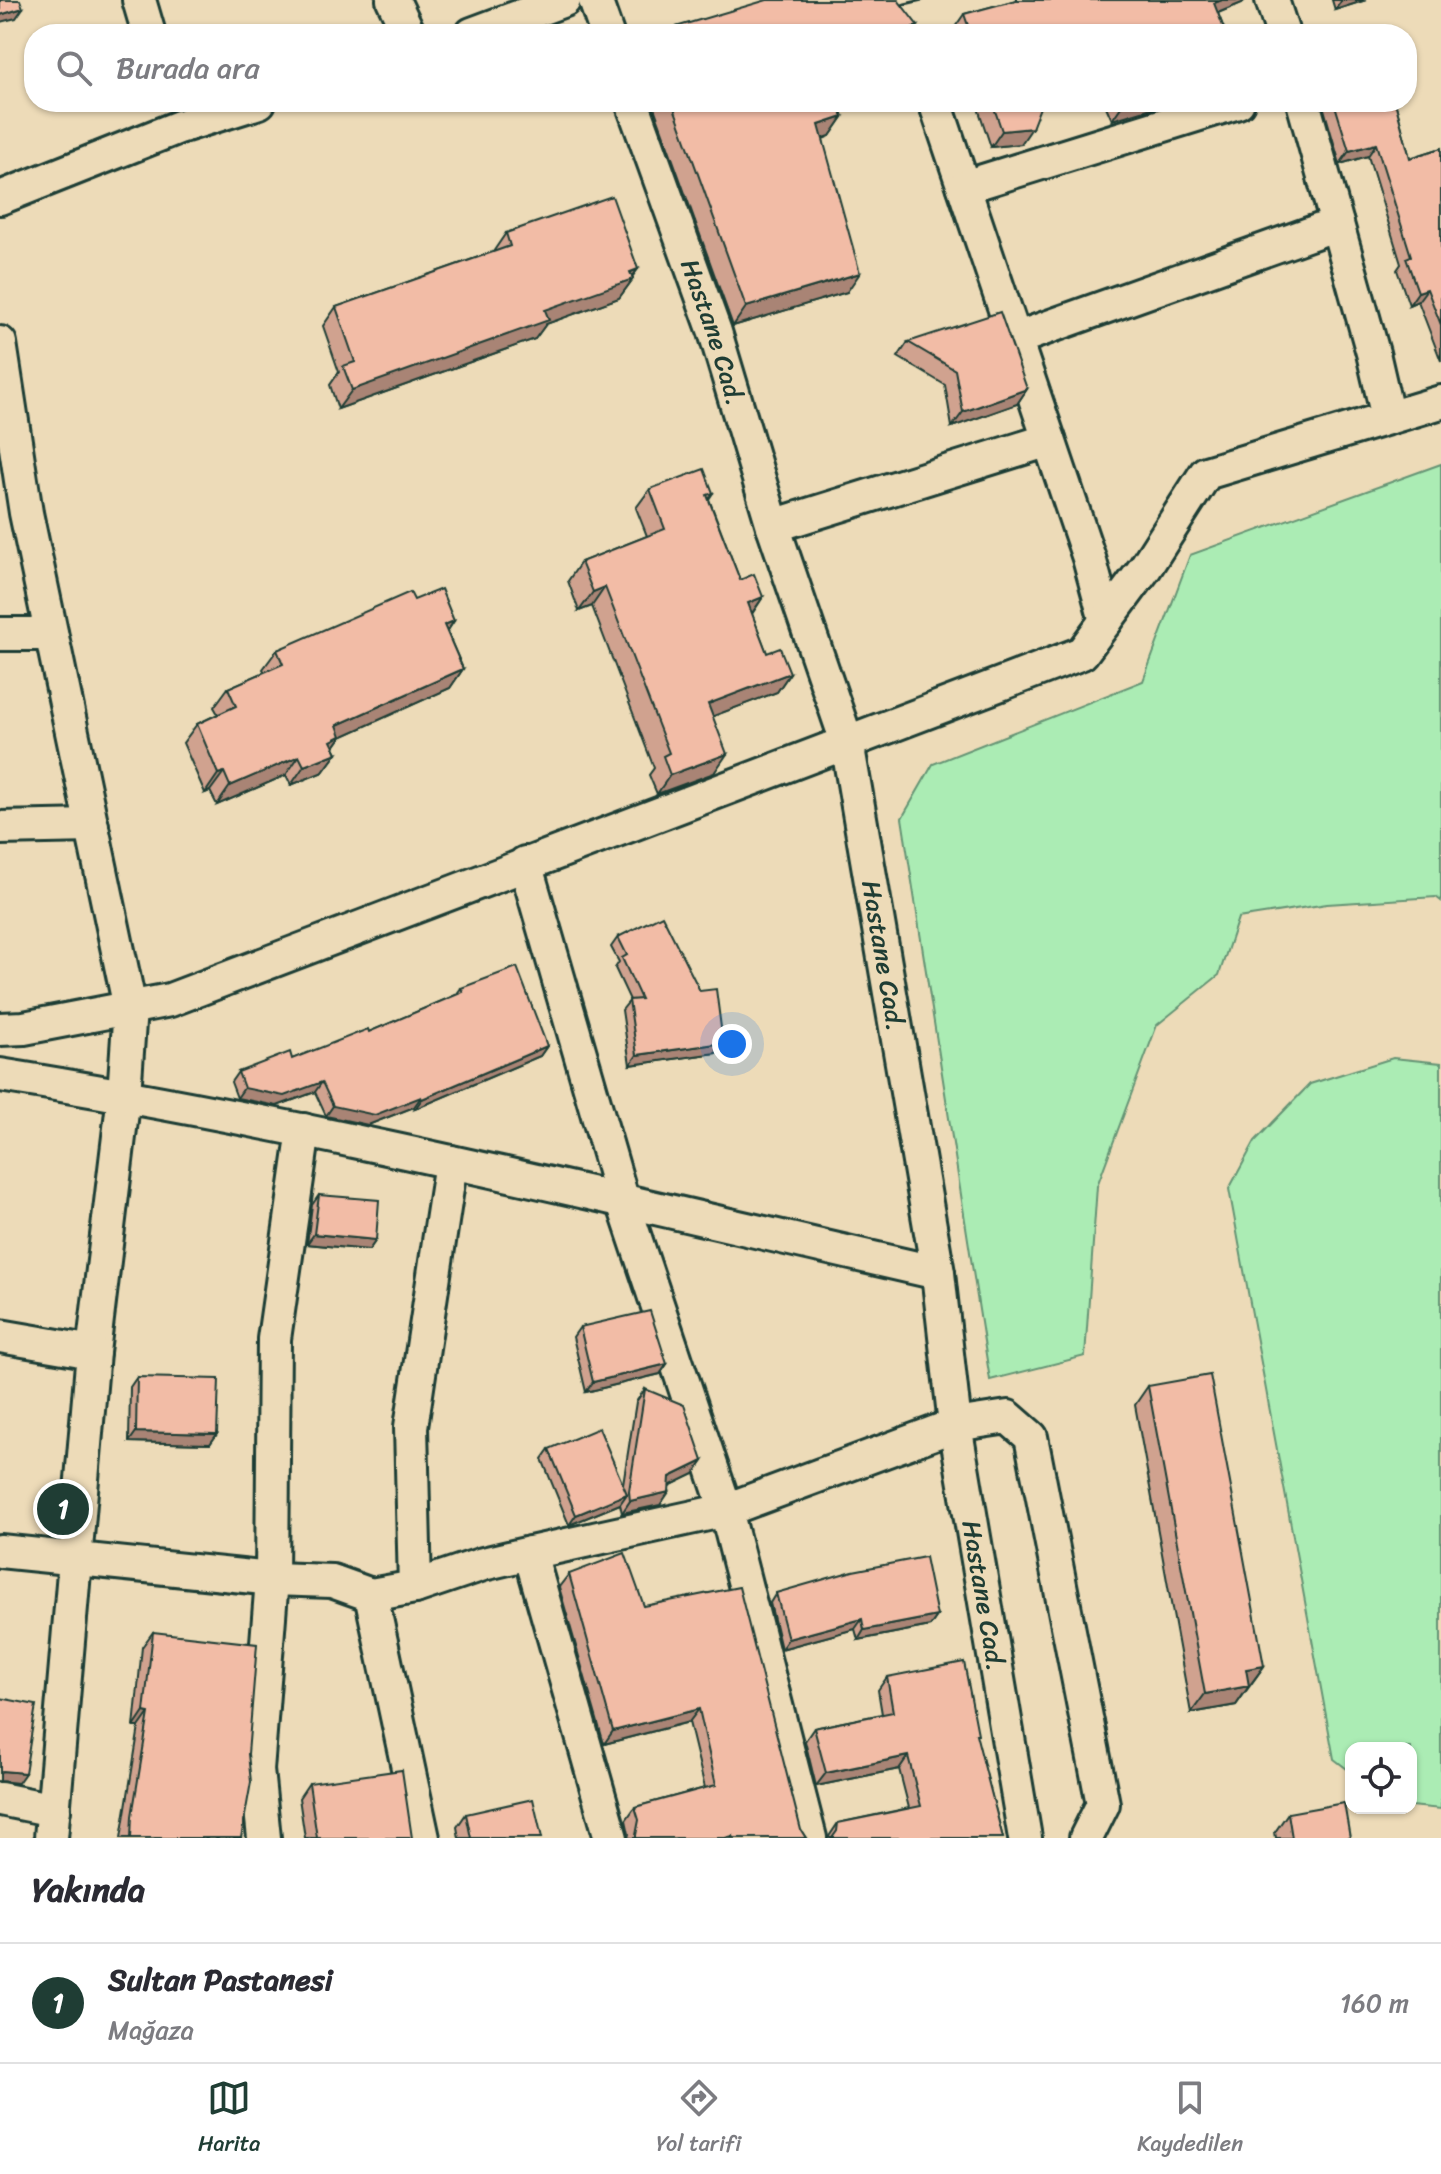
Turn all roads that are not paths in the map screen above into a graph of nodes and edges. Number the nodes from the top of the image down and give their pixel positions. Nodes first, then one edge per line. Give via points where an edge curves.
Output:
1 (139, 0) edge
2 (393, 0) edge
3 (564, 0) edge
4 (595, 0) edge
5 (999, 0) edge
6 (1272, 0) edge
7 (908, 18) edge
8 (146, 24) edge
9 (404, 24) edge
10 (499, 24) edge
11 (603, 24) edge
12 (1280, 24) edge
13 (636, 112) edge
14 (938, 112) edge
15 (1206, 112) edge
16 (1306, 112) edge
17 (175, 114) edge
18 (964, 187) junction
19 (0, 198) edge
20 (1337, 224) junction
21 (1015, 339) junction
22 (0, 343) edge
23 (1441, 402) edge
24 (1388, 418) junction
25 (1049, 440) junction
26 (9, 458) edge
27 (773, 526) junction
28 (1106, 621) junction
29 (0, 634) edge
30 (51, 634) junction
31 (847, 742) junction
32 (92, 826) junction
33 (0, 828) edge
34 (525, 863) junction
35 (130, 1008) junction
36 (0, 1029) edge
37 (0, 1075) edge
38 (124, 1095) junction
39 (304, 1130) junction
40 (451, 1162) junction
41 (623, 1202) junction
42 (938, 1273) junction
43 (0, 1336) edge
44 (93, 1352) junction
45 (955, 1425) junction
46 (726, 1510) junction
47 (0, 1551) edge
48 (530, 1553) junction
49 (73, 1558) junction
50 (272, 1579) junction
51 (415, 1587) junction
52 (371, 1595) junction
53 (0, 1799) edge
54 (52, 1824) edge
55 (264, 1838) edge
56 (423, 1838) edge
57 (611, 1838) edge
58 (810, 1838) edge
59 (1025, 1838) edge
60 (1086, 1838) edge

1 - 8 street
2 - 9 street
3 - 10 street
4 - 11 street
5 - 7 street
6 - 12 street
13 - 27 street, Hastane Cad. via 715,332
14 - 18 street
15 - 18 street
16 - 20 street
17 - 19 street
18 - 21 street
20 - 21 street
20 - 24 street
21 - 25 street
22 - 26 street
23 - 24 street
24 - 28 street via 1206,473
25 - 27 street
25 - 28 street
26 - 30 street
27 - 31 street, Hastane Cad.
28 - 31 street via 1082,653
29 - 30 street
30 - 32 street
31 - 34 street
31 - 42 street, Hastane Cad.
32 - 33 street
32 - 35 street
34 - 35 street via 170,1000
34 - 41 street
35 - 36 street
35 - 38 street
37 - 38 street
38 - 39 street
38 - 44 street
39 - 40 street
39 - 50 street via 274,1339
40 - 41 street
40 - 51 street via 411,1427
41 - 42 street
41 - 46 street
42 - 45 street, Hastane Cad.
43 - 44 street
44 - 49 street
45 - 46 street
45 - 59 street, Hastane Cad.
45 - 60 street via 1008,1417 1031,1437 1103,1804
46 - 48 street
46 - 58 street
47 - 49 street
48 - 51 street
48 - 57 street
49 - 50 street
49 - 54 street
50 - 52 street via 332,1581
50 - 55 street via 257,1770
51 - 52 street
52 - 56 street
53 - 54 street

